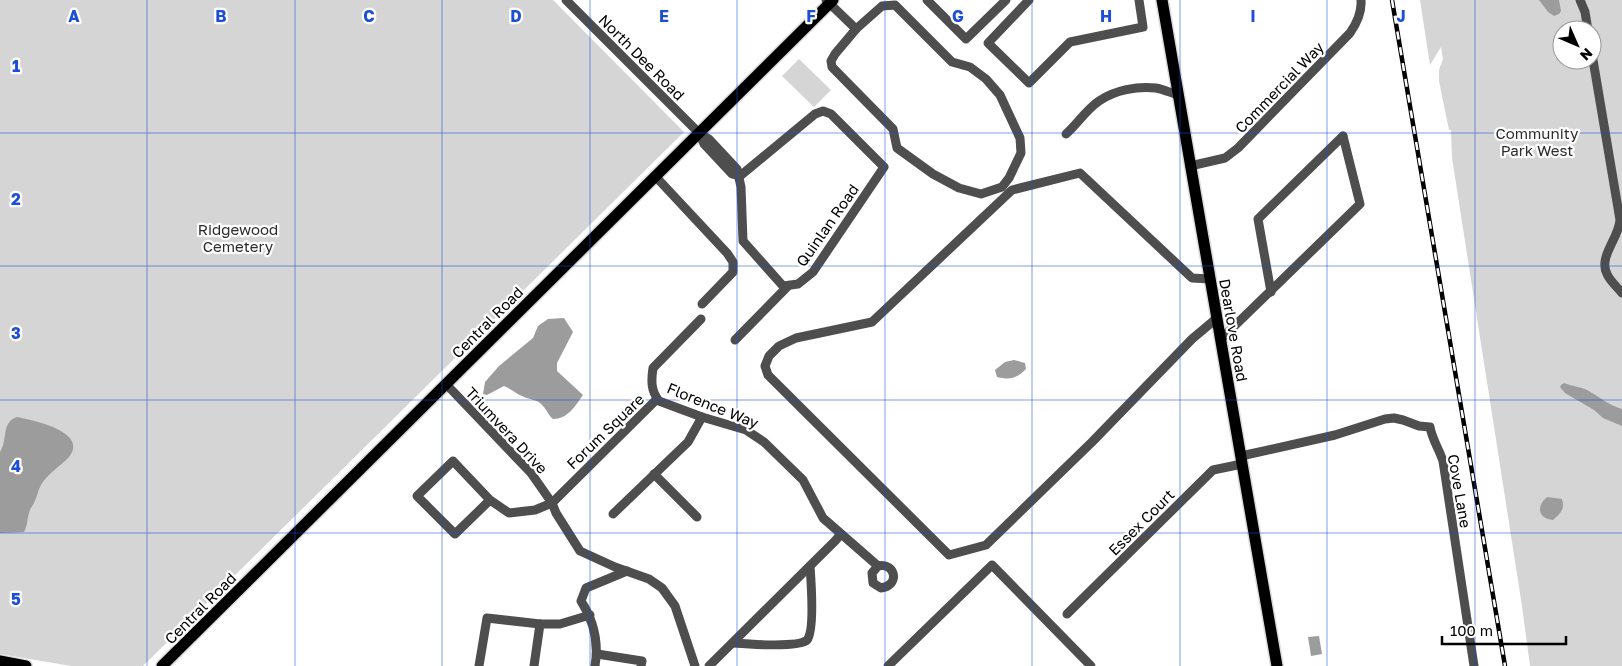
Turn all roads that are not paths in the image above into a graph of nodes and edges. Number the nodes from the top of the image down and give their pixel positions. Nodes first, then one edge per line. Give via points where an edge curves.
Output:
1 (566, 0) edge
2 (927, 0) edge
3 (1006, 0) edge
4 (1029, 0) edge
5 (1139, 0) edge
6 (1162, 0) edge
7 (1361, 0) edge
8 (1580, 0) edge
9 (830, 1) edge
10 (1586, 20) edge
11 (856, 29) junction
12 (1595, 70) edge
13 (1178, 95) junction
14 (699, 134) junction
15 (1066, 134) dead end
16 (1190, 166) junction
17 (740, 176) junction
18 (656, 177) junction
19 (1210, 279) junction
20 (786, 286) junction
21 (1271, 292) junction
22 (1622, 293) edge
23 (702, 304) dead end
24 (1217, 318) junction
25 (701, 320) dead end
26 (735, 340) dead end
27 (1221, 340) junction
28 (446, 384) junction
29 (657, 399) junction
30 (702, 417) junction
31 (1242, 460) junction
32 (654, 474) junction
33 (490, 500) junction
34 (552, 503) junction
35 (613, 514) dead end
36 (697, 517) dead end
37 (841, 534) junction
38 (810, 566) junction
39 (878, 566) dead end
40 (627, 571) junction
41 (1067, 614) dead end
42 (590, 615) junction
43 (540, 624) junction
44 (733, 642) junction
45 (597, 654) junction
46 (0, 662) edge
47 (26, 666) edge
48 (162, 666) edge
49 (479, 666) edge
50 (534, 666) edge
51 (595, 666) edge
52 (641, 666) edge
53 (695, 666) edge
54 (709, 666) edge
55 (888, 666) edge
56 (1092, 666) edge
57 (1278, 666) edge
58 (1474, 666) edge

1 - 14 street, North Dee Road
2 - 3 street via 966,39
4 - 5 street via 988,42 1029,83 1070,42 1143,27
6 - 13 main road, Dearlove Road
7 - 16 street, Commercial Way via 1358,22 1350,34 1238,148 1225,158
8 - 10 street
9 - 11 street
9 - 14 main road, Central Road
11 - 11 street via 882,6 895,5 952,62 970,67 986,79 1000,95 1020,138 1021,153 1002,187 981,194 959,188 933,174 898,148 893,129 832,67 834,54
12 - 22 street via 1620,220 1604,269
13 - 15 street via 1157,88 1127,89 1109,95
13 - 16 main road, Dearlove Road
14 - 17 street, North Dee Road via 709,139 738,169
14 - 18 main road, Central Road
16 - 19 main road, Dearlove Road
17 - 20 street via 743,241 779,283
17 - 20 street, Quinlan Road via 815,114 823,111 831,114 884,167 813,272 798,284
18 - 23 street via 733,262 732,272
18 - 28 main road, Central Road
19 - 24 main road, Dearlove Road
19 - 24 street via 1192,278 1080,173 1012,190 872,322 796,338 779,346 769,356 766,366 768,375 949,555 986,545 1192,339
20 - 26 street, Quinlan Road
21 - 21 street via 1360,204 1343,136 1258,219
21 - 27 street
24 - 27 main road, Dearlove Road
25 - 29 street, Florence Way via 653,368 653,390
27 - 31 main road, Dearlove Road
28 - 34 street, Triumvera Drive via 531,473
28 - 48 main road, Central Road
29 - 30 street, Florence Way
29 - 34 street, Forum Square
30 - 32 street via 688,442
30 - 37 street, Florence Way via 746,430 764,442 803,480 823,518
31 - 41 street, Essex Court via 1213,470
31 - 57 main road, Dearlove Road
31 - 58 street, Cove Lane via 1385,419 1394,418 1430,427 1443,461
32 - 35 street
32 - 36 street
33 - 33 street via 453,461 417,496 455,534
33 - 34 street via 509,513 535,510
34 - 40 street, Triumvera Drive via 580,551
37 - 38 street
37 - 39 street
38 - 44 street
38 - 44 street via 811,631 808,638 802,643 762,645
40 - 42 street via 586,588 581,601
40 - 53 street, Triumvera Drive via 650,579 662,588 674,606
42 - 43 street via 560,624
42 - 45 street
43 - 49 street via 487,618
43 - 50 street
44 - 54 street
45 - 51 street
45 - 52 street via 642,661
46 - 47 main road
55 - 56 street via 992,565

